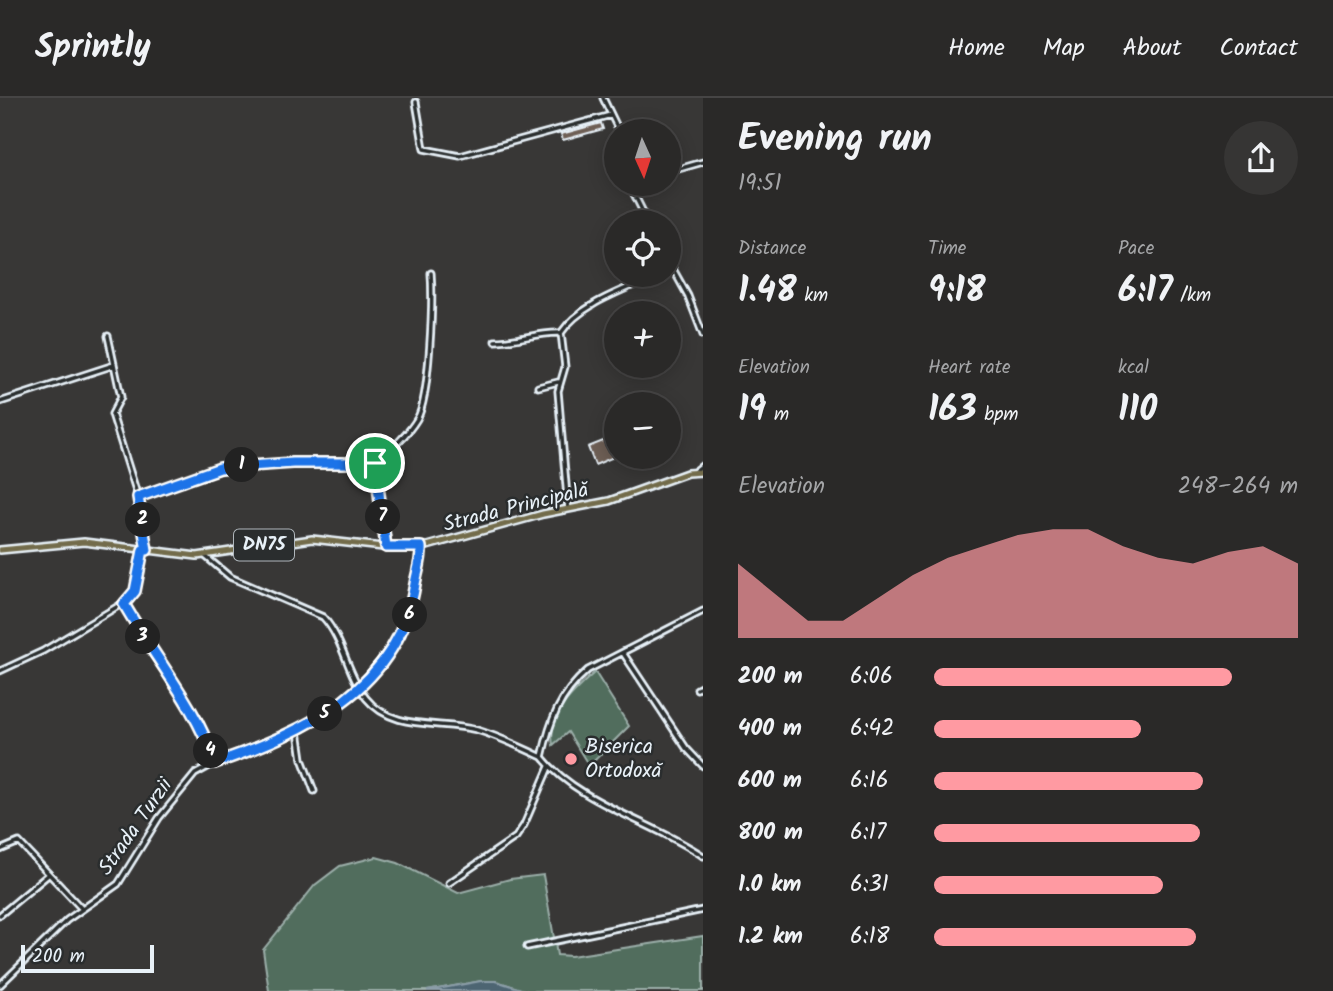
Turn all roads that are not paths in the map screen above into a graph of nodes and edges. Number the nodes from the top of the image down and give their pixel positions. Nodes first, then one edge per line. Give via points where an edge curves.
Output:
1 (603, 98) edge
2 (416, 102) dead end
3 (611, 115) junction
4 (613, 119) edge
5 (703, 162) edge
6 (681, 168) edge
7 (431, 273) dead end
8 (632, 287) edge
9 (679, 287) edge
10 (561, 333) junction
11 (703, 335) edge
12 (108, 336) dead end
13 (495, 341) dead end
14 (114, 365) junction
15 (558, 382) junction
16 (538, 387) dead end
17 (0, 402) edge
18 (375, 463) junction
19 (703, 465) edge
20 (694, 472) junction
21 (703, 472) edge
22 (138, 497) junction
23 (568, 509) junction
24 (386, 547) junction
25 (421, 547) junction
26 (0, 550) edge
27 (145, 550) junction
28 (204, 555) junction
29 (124, 604) junction
30 (703, 611) edge
31 (623, 653) junction
32 (0, 671) edge
33 (703, 686) edge
34 (359, 687) junction
35 (697, 689) dead end
36 (298, 731) junction
37 (542, 757) junction
38 (215, 763) junction
39 (549, 766) junction
40 (703, 766) edge
41 (314, 791) dead end
42 (0, 850) edge
43 (703, 856) edge
44 (48, 875) junction
45 (449, 883) dead end
46 (82, 909) junction
47 (703, 910) edge
48 (0, 915) edge
49 (527, 947) dead end
50 (0, 985) edge

1 - 3 street
2 - 3 street via 424,149 460,156
3 - 4 street
5 - 6 street
7 - 18 street via 434,314 421,410 402,438
8 - 10 street via 573,317
9 - 11 street
10 - 13 street
10 - 15 street via 565,367
12 - 14 street
14 - 17 street
14 - 22 street via 121,397 112,414
15 - 16 street
15 - 23 street
18 - 22 street via 236,465
18 - 24 street
19 - 20 street
20 - 21 main road, Strada Principală / DN75
20 - 23 main road, Strada Principală / DN75 via 609,501
22 - 27 street
23 - 25 main road, Strada Principală / DN75
24 - 25 main road, Strada Principală / DN75
24 - 28 main road, Strada Principală / DN75 via 303,540
25 - 34 street, Strada Turzii via 410,616 401,635
26 - 27 main road, Strada Principală / DN75 via 84,542
27 - 28 main road, Strada Principală / DN75
27 - 29 street via 135,591
28 - 34 street via 230,577 323,617
29 - 32 street
29 - 38 street via 198,719
30 - 31 street
31 - 37 street via 588,670 562,695
31 - 40 street
33 - 35 street
34 - 36 street, Strada Turzii
34 - 37 street via 373,705 418,726 476,730
36 - 38 street, Strada Turzii
36 - 41 street
37 - 39 street
38 - 46 street, Strada Turzii via 179,790 118,884
39 - 43 street via 584,791
39 - 45 street via 520,831
42 - 44 street via 19,842
44 - 46 street
44 - 48 street
46 - 50 street, Strada Turzii
47 - 49 street

